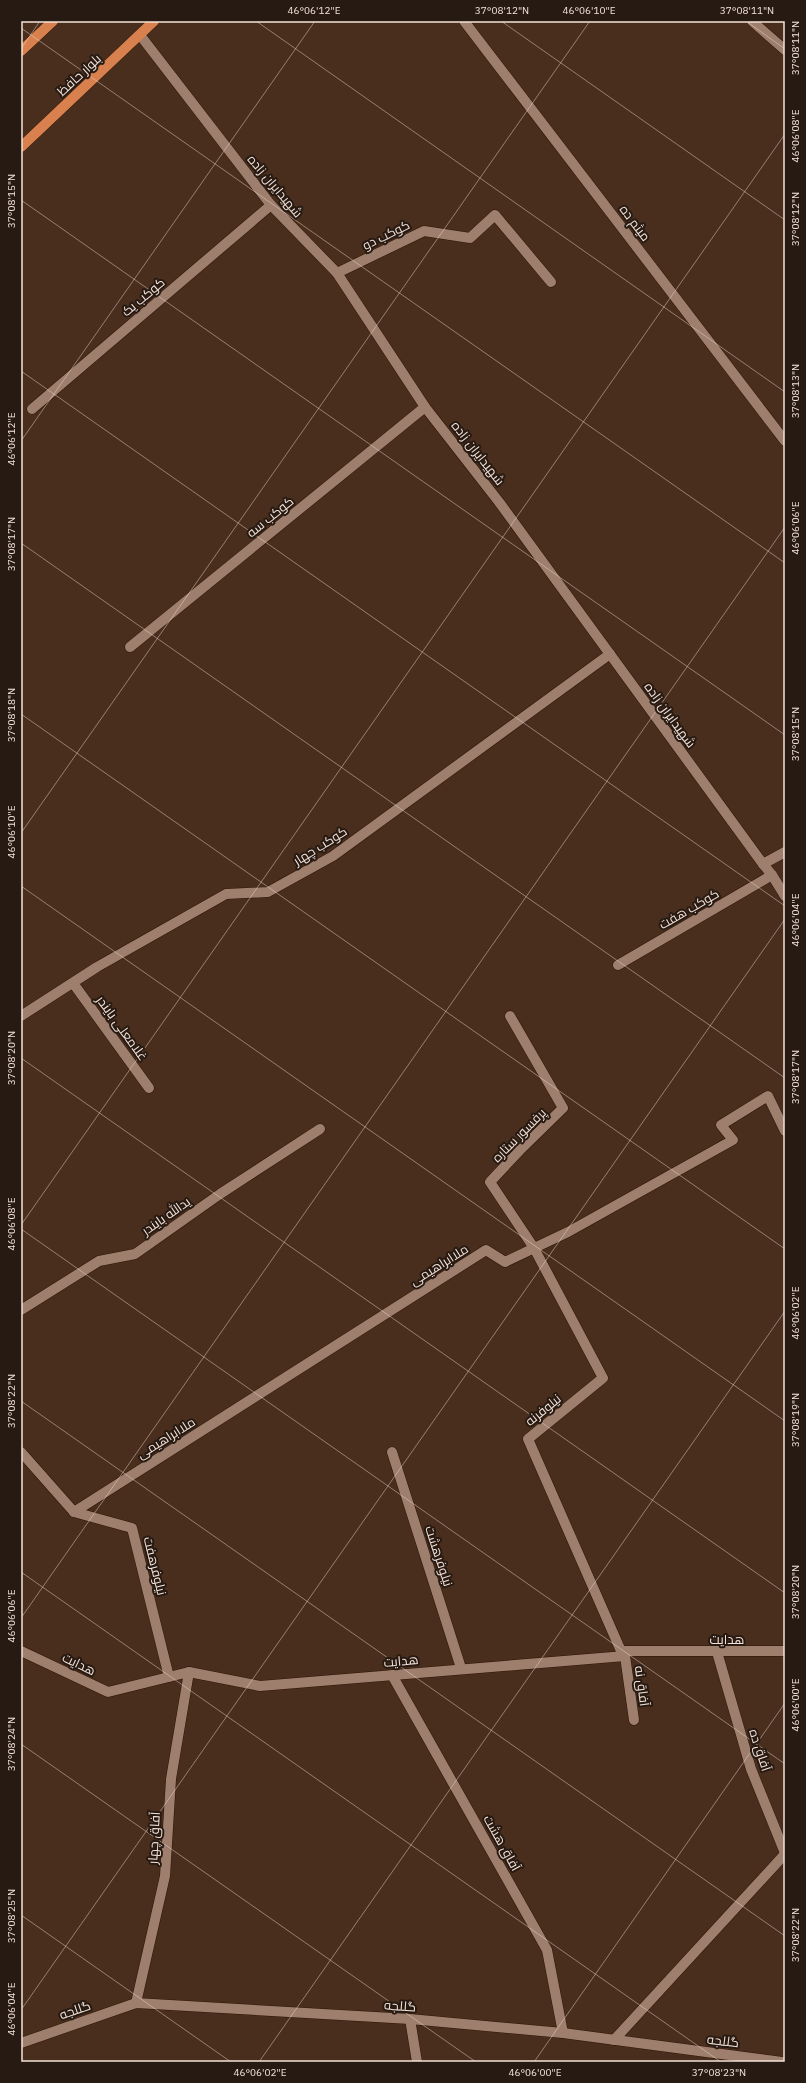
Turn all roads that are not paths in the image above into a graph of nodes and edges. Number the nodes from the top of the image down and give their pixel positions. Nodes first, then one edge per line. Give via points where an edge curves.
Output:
1 (53, 21) edge
2 (154, 21) edge
3 (464, 21) edge
4 (752, 21) edge
5 (140, 35) junction
6 (785, 50) edge
7 (21, 51) edge
8 (21, 147) edge
9 (271, 205) junction
10 (337, 272) junction
11 (552, 282) dead end
12 (426, 407) junction
13 (32, 409) dead end
14 (785, 441) edge
15 (130, 647) dead end
16 (610, 654) junction
17 (785, 852) edge
18 (762, 864) junction
19 (772, 875) junction
20 (785, 896) edge
21 (618, 965) dead end
22 (73, 983) junction
23 (21, 1016) edge
24 (510, 1016) dead end
25 (149, 1088) dead end
26 (320, 1129) dead end
27 (785, 1131) edge
28 (534, 1248) junction
29 (21, 1310) edge
30 (21, 1452) edge
31 (392, 1452) dead end
32 (74, 1512) junction
33 (21, 1651) edge
34 (785, 1651) edge
35 (717, 1652) junction
36 (623, 1654) junction
37 (461, 1668) junction
38 (189, 1672) junction
39 (392, 1675) junction
40 (168, 1677) junction
41 (634, 1720) dead end
42 (785, 1854) edge
43 (136, 2003) junction
44 (410, 2020) junction
45 (563, 2033) junction
46 (614, 2040) junction
47 (21, 2043) edge
48 (417, 2062) edge
49 (782, 2062) edge

1 - 7 main road
2 - 5 main road, بلوار حافظ
3 - 14 street, میثم ده
4 - 6 street
5 - 8 main road, بلوار حافظ
5 - 9 street, شهیدایران زاده
9 - 10 street, شهیدایران زاده
9 - 13 street, کوکب یک
10 - 11 street, کوکب دو via 424,231 470,238 495,215
10 - 12 street, شهیدایران زاده
12 - 15 street, کوکب سه
12 - 16 street, شهیدایران زاده
16 - 18 street, شهیدایران زاده
16 - 22 street, کوکب چهار via 333,856 268,892 226,894 96,967
17 - 18 street
18 - 19 street, شهیدایران زاده
19 - 20 street, شهیدایران زاده
19 - 21 street, کوکب هفت
22 - 23 street, کوکب چهار
22 - 25 street, غلامعلی بایندر
24 - 28 street, پرفسور ستاره via 563,1108 490,1182
26 - 29 street, یدالله بایندر via 220,1194 135,1254 99,1261
27 - 28 street, ملاابراهیمی via 768,1096 721,1125 733,1140 568,1232
28 - 32 street, ملاابراهیمی via 505,1262 486,1250
28 - 36 street, نیلوفرنه via 603,1378 528,1439
30 - 32 street
31 - 37 street, نیلوفرهشت
32 - 40 street, نیلوفرهفت via 132,1528
33 - 40 street, هدایت via 108,1692
34 - 35 street, هدایت
35 - 36 street, هدایت
35 - 42 street, آفاق ده via 751,1769
36 - 37 street, هدایت
36 - 41 street, آفاق نه
37 - 39 street, هدایت
38 - 39 street, هدایت via 260,1686
38 - 40 street, هدایت
38 - 43 street, آفاق چهار via 171,1779 165,1876
39 - 45 street, آفاق هشت via 547,1950
42 - 46 street
43 - 44 street, گللجه
43 - 47 street, گللجه
44 - 45 street, گللجه
44 - 48 street
45 - 46 street, گللجه
46 - 49 street, گللجه

